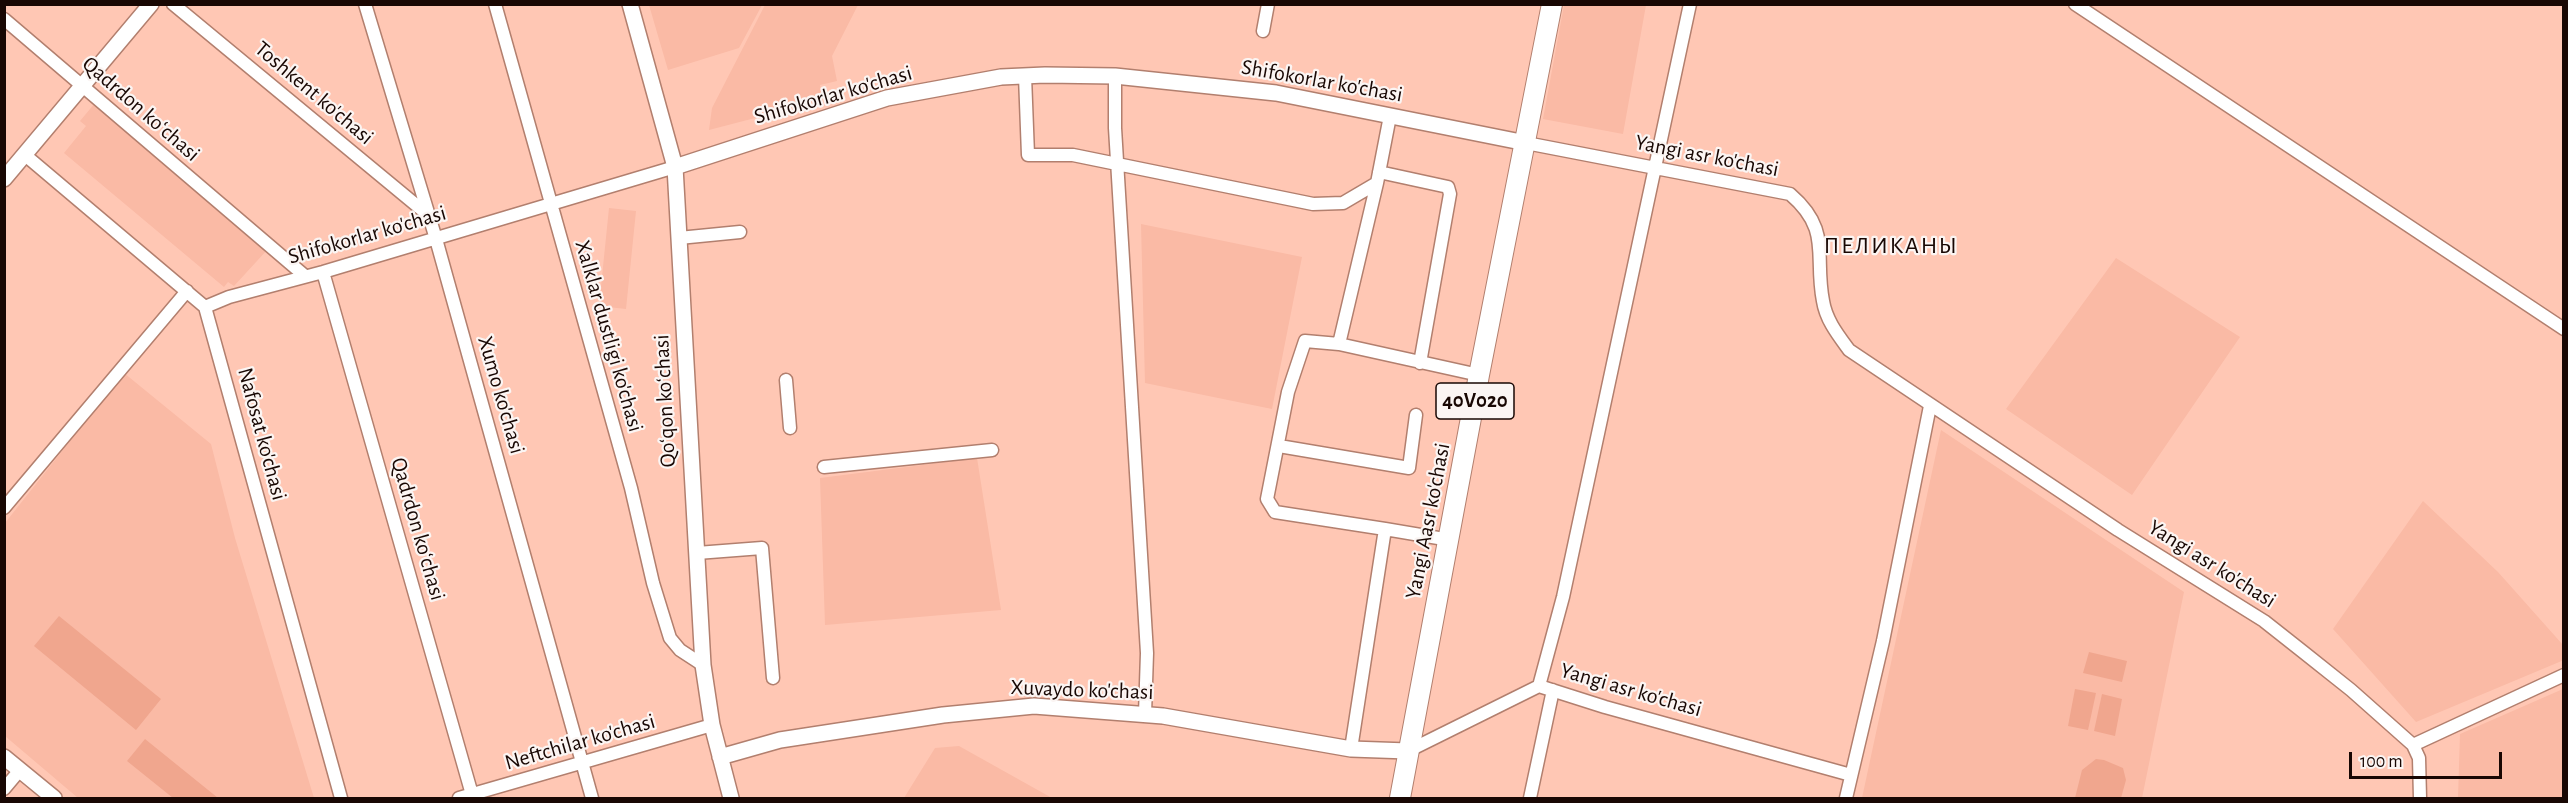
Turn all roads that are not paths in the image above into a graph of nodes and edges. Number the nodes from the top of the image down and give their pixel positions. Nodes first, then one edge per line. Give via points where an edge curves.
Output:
1 (151, 4) edge
2 (173, 4) edge
3 (365, 4) edge
4 (495, 4) edge
5 (630, 4) edge
6 (1268, 4) edge
7 (1552, 4) edge
8 (1690, 4) edge
9 (2075, 4) edge
10 (4, 19) edge
11 (1263, 31) dead end
12 (1025, 76) junction
13 (1115, 76) junction
14 (82, 86) junction
15 (1390, 116) junction
16 (1526, 143) junction
17 (25, 155) junction
18 (1119, 163) junction
19 (675, 167) junction
20 (1655, 167) junction
21 (1378, 177) junction
22 (4, 179) edge
23 (550, 205) junction
24 (428, 214) junction
25 (740, 232) dead end
26 (679, 238) junction
27 (436, 239) junction
28 (323, 272) junction
29 (305, 276) junction
30 (187, 291) junction
31 (205, 307) junction
32 (2564, 329) edge
33 (1339, 344) junction
34 (1420, 363) junction
35 (1479, 375) junction
36 (786, 380) dead end
37 (1930, 406) junction
38 (1416, 415) dead end
39 (790, 428) dead end
40 (1279, 446) junction
41 (992, 450) dead end
42 (824, 467) dead end
43 (4, 507) edge
44 (1385, 529) junction
45 (1450, 540) junction
46 (697, 553) junction
47 (703, 665) junction
48 (2564, 675) edge
49 (773, 678) dead end
50 (1539, 686) junction
51 (1553, 690) junction
52 (1145, 714) junction
53 (712, 725) junction
54 (2413, 745) junction
55 (1351, 749) junction
56 (1408, 751) junction
57 (4, 757) edge
58 (720, 757) junction
59 (583, 764) junction
60 (20, 770) junction
61 (1851, 775) junction
62 (4, 789) edge
63 (472, 797) edge
64 (54, 798) edge
65 (341, 798) edge
66 (459, 798) edge
67 (592, 798) edge
68 (731, 798) edge
69 (1400, 798) edge
70 (1530, 798) edge
71 (1846, 798) edge
72 (2420, 798) edge

1 - 14 street
2 - 24 street, Toshkent ko'chasi
3 - 24 street, Xumo ko'chasi
4 - 23 street, Xalklar dustligi ko'chasi
5 - 19 street, Qoʻqon koʻchasi
6 - 11 street
7 - 16 main road, Yangi Aasr ko'chasi / 40V020
8 - 20 street
9 - 32 street
10 - 14 street, Qadrdon koʻchasi
12 - 13 street, Shifokorlar ko'chasi
12 - 18 street via 1028,155 1073,155
12 - 19 street, Shifokorlar ko'chasi via 887,98
13 - 15 street, Shifokorlar ko'chasi via 1276,93
13 - 18 street
14 - 17 street
14 - 29 street, Qadrdon koʻchasi
15 - 16 street, Shifokorlar ko'chasi
15 - 21 street
16 - 20 street, Yangi asr ko'chasi
16 - 35 main road, Yangi Aasr ko'chasi / 40V020
17 - 22 street
17 - 30 street
18 - 21 street via 1313,204 1343,203
18 - 52 street via 1147,653
19 - 23 street, Shifokorlar ko'chasi
19 - 26 street, Qoʻqon koʻchasi
20 - 37 street, Yangi asr ko'chasi via 1790,194 1803,205 1817,229 1823,301 1837,334 1849,350
20 - 50 street via 1565,587
21 - 33 street
21 - 34 street via 1448,187 1450,194
23 - 27 street, Shifokorlar ko'chasi
23 - 47 street, Xalklar dustligi ko'chasi via 670,638
24 - 27 street, Xumo ko'chasi
25 - 26 street
26 - 46 street, Qoʻqon koʻchasi
27 - 28 street, Shifokorlar ko'chasi
27 - 59 street, Xumo ko'chasi
28 - 29 street, Shifokorlar ko'chasi
28 - 63 street, Qadrdon koʻchasi
29 - 31 street, Shifokorlar ko'chasi
30 - 31 street
30 - 43 street
31 - 65 street, Nafosat ko'chasi
33 - 34 street
33 - 40 street via 1305,341 1288,392
34 - 35 street
35 - 45 main road, Yangi Aasr ko'chasi / 40V020
36 - 39 street
37 - 54 street, Yangi asr ko'chasi via 2264,621
37 - 61 street via 1871,697
38 - 40 street via 1409,468
40 - 44 street via 1267,499 1275,512
41 - 42 street
44 - 45 street
44 - 55 street
45 - 56 main road, Yangi Aasr ko'chasi / 40V020
46 - 47 street, Qoʻqon koʻchasi
46 - 49 street via 762,548
47 - 53 street, Qoʻqon koʻchasi
48 - 54 street
50 - 51 street, Yangi asr ko'chasi
50 - 56 street, Yangi asr ko'chasi
51 - 61 street, Yangi asr ko'chasi
51 - 70 street
52 - 55 street, Xuvaydo ko'chasi
52 - 58 street, Xuvaydo ko'chasi via 1034,706 943,715 780,740
53 - 58 street, Qoʻqon koʻchasi
53 - 59 street, Neftchilar ko'chasi
54 - 72 street via 2419,758
55 - 56 street, Xuvaydo ko'chasi
56 - 69 main road, Yangi Aasr ko'chasi / 40V020
57 - 60 street
58 - 68 street, Qoʻqon koʻchasi
59 - 63 street, Neftchilar ko'chasi
59 - 67 street, Xumo ko'chasi
60 - 62 street
60 - 64 street
61 - 71 street
63 - 66 street, Neftchilar ko'chasi

